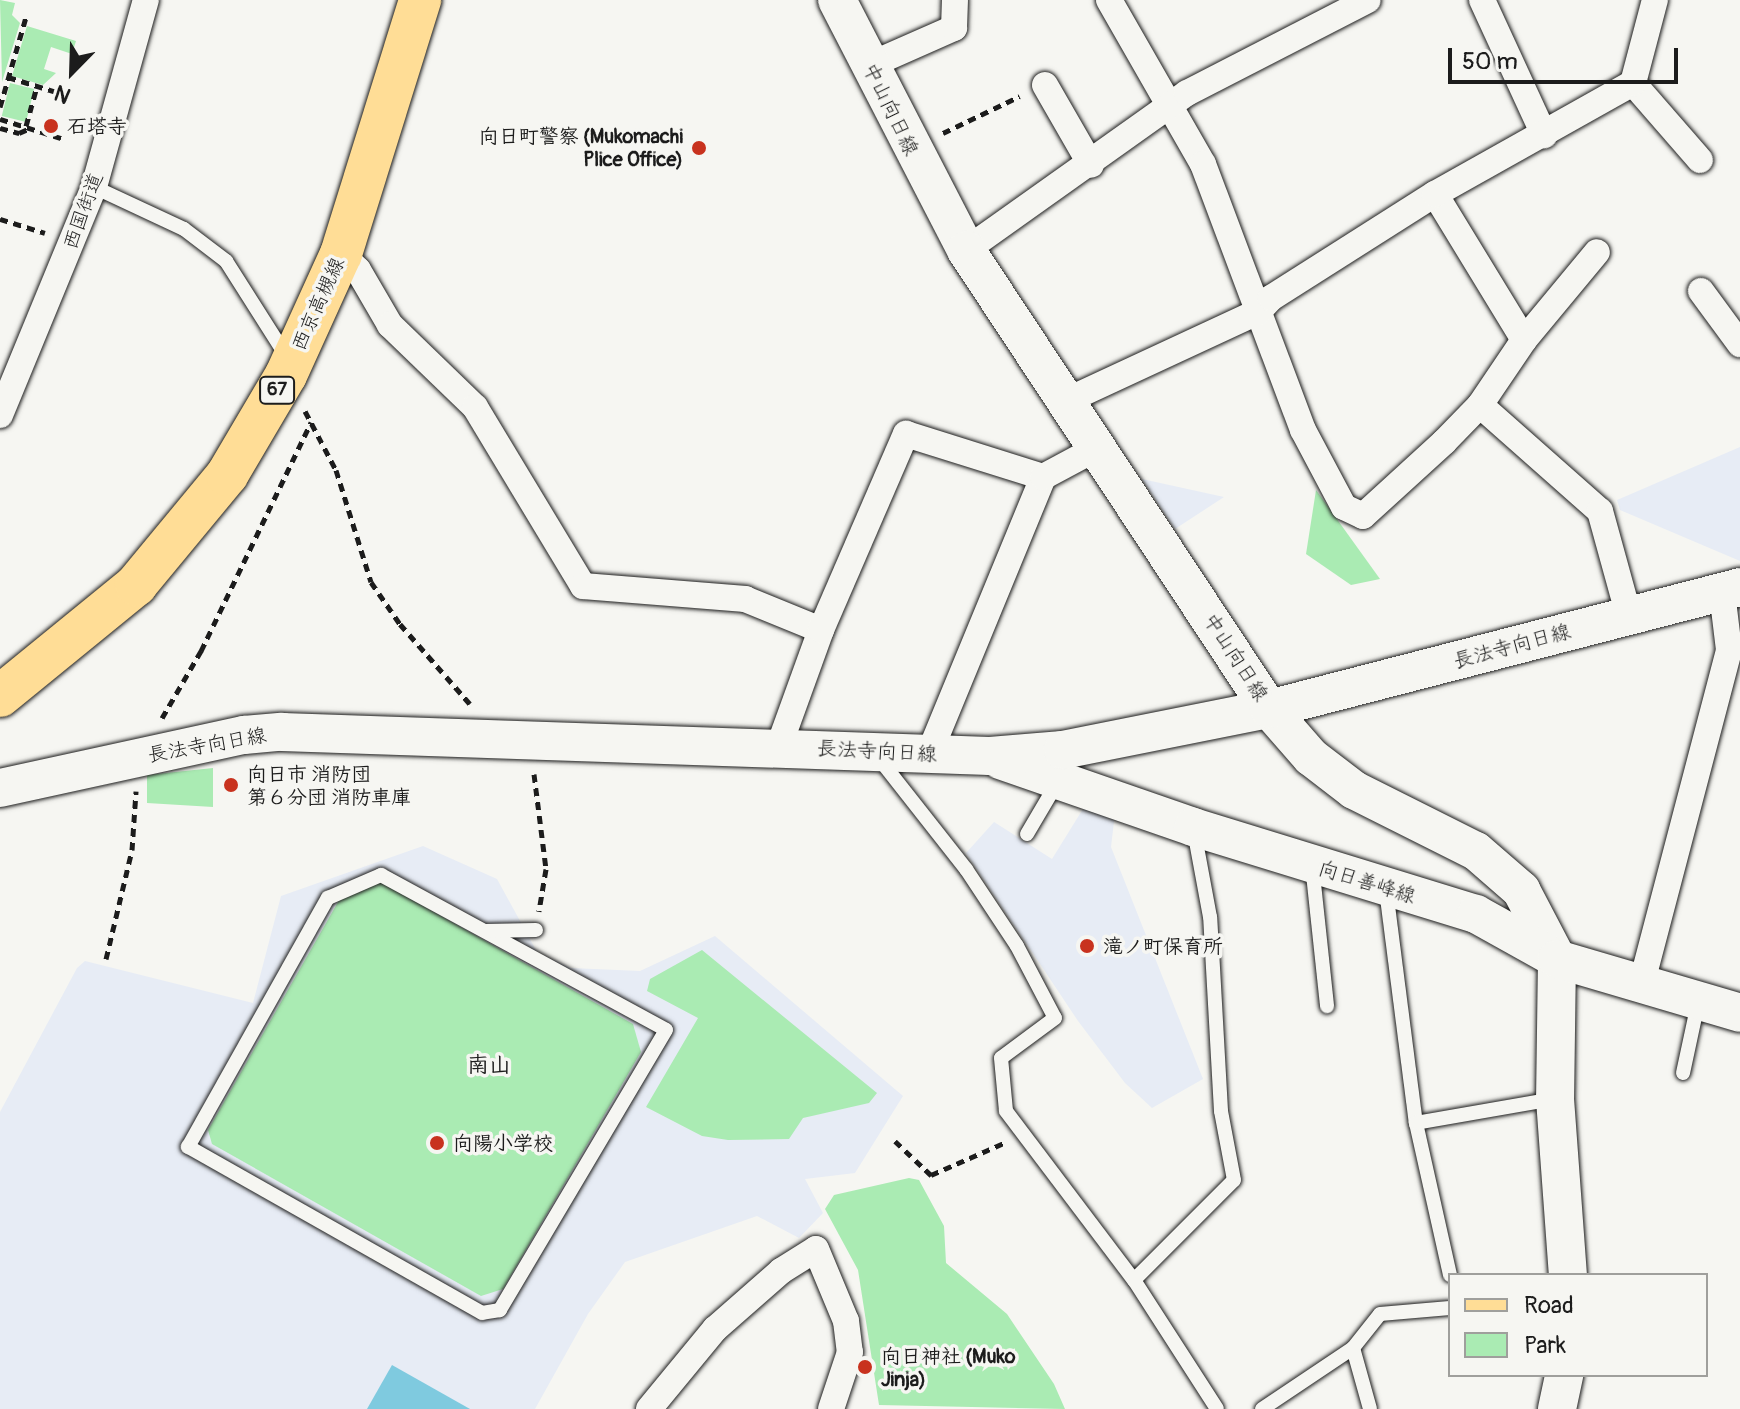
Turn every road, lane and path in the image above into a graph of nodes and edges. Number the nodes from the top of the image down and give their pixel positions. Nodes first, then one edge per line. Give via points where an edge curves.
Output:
1 (146, 0) edge
2 (420, 0) edge
3 (837, 0) edge
4 (955, 0) edge
5 (1368, 0) edge
6 (1482, 0) edge
7 (1655, 0) edge
8 (1111, 1) edge
9 (26, 17) dead end
10 (870, 65) junction
11 (8, 77) junction
12 (1633, 83) junction
13 (1045, 85) joint
14 (37, 86) junction
15 (3, 88) edge
16 (63, 94) dead end
17 (0, 107) edge
18 (1168, 110) junction
19 (0, 119) edge
20 (29, 127) junction
21 (0, 128) edge
22 (1544, 135) junction
23 (61, 138) dead end
24 (909, 148) junction
25 (1700, 160) dead end
26 (1091, 165) junction
27 (94, 187) junction
28 (1435, 194) junction
29 (0, 219) edge
30 (73, 241) junction
31 (966, 250) junction
32 (1597, 252) dead end
33 (341, 254) junction
34 (1701, 291) dead end
35 (1258, 312) junction
36 (1524, 340) junction
37 (1740, 344) edge
38 (291, 364) junction
39 (1068, 400) junction
40 (1480, 405) junction
41 (0, 415) edge
42 (1099, 447) junction
43 (1043, 477) junction
44 (1731, 590) edge
45 (1629, 616) junction
46 (821, 630) junction
47 (1735, 652) edge
48 (0, 696) edge
49 (1269, 709) junction
50 (160, 733) dead end
51 (514, 737) junction
52 (779, 746) junction
53 (873, 749) junction
54 (929, 754) junction
55 (990, 756) junction
56 (137, 782) dead end
57 (1057, 783) junction
58 (0, 788) edge
59 (1193, 827) junction
60 (1027, 834) dead end
61 (1312, 865) junction
62 (1386, 888) junction
63 (536, 930) joint
64 (485, 931) junction
65 (106, 959) dead end
66 (1557, 959) junction
67 (1642, 982) junction
68 (1698, 999) junction
69 (1327, 1006) dead end
70 (1740, 1013) edge
71 (1683, 1073) dead end
72 (1555, 1099) junction
73 (1416, 1123) junction
74 (1026, 1136) junction
75 (895, 1141) dead end
76 (1450, 1273) edge
77 (1568, 1273) edge
78 (1134, 1280) junction
79 (1448, 1308) edge
80 (1353, 1348) junction
81 (1564, 1377) edge
82 (649, 1409) edge
83 (831, 1409) edge
84 (1217, 1409) edge
85 (1262, 1409) edge
86 (1370, 1409) edge
87 (1557, 1409) edge

1 - 27 street, 西国街道
2 - 33 main road, 西京高槻線 / 67
3 - 10 main road, 中山向日線
4 - 10 street via 954,28
5 - 18 street via 1187,93
6 - 22 street
7 - 12 street
8 - 18 street
9 - 11 path
10 - 24 main road, 中山向日線
11 - 14 path
11 - 15 path
12 - 22 street
12 - 25 street
13 - 24 path
13 - 26 street
14 - 16 path
14 - 20 path
15 - 17 path
18 - 26 street
18 - 35 street via 1203,164
19 - 20 path
20 - 21 path via 19,133
20 - 23 path
22 - 28 street
24 - 31 main road, 中山向日線
26 - 31 street
27 - 30 street, 西国街道
27 - 38 lane via 184,229 226,261
28 - 35 street via 1271,298
28 - 36 street
29 - 30 path
30 - 41 street, 西国街道
31 - 39 main road, 中山向日線
32 - 36 street
33 - 38 main road, 西京高槻線 / 67
33 - 46 street via 358,270 390,325 475,407 583,586 745,599
34 - 37 street
35 - 39 street
35 - 40 street via 1303,430 1344,507 1363,516
36 - 40 street
38 - 48 main road, 西京高槻線 / 67 via 227,475 181,536 136,585
39 - 42 main road, 中山向日線
40 - 45 street via 1600,511
42 - 43 street
42 - 49 main road, 中山向日線
43 - 46 street via 906,434
43 - 54 street
44 - 45 main road, 長法寺向日線
44 - 47 street
45 - 49 main road, 長法寺向日線
46 - 52 street
47 - 67 street
49 - 55 main road, 長法寺向日線 via 1063,750
49 - 66 main road, 中山向日線 via 1311,757 1354,790 1488,861 1521,890
50 - 51 path via 161,719 201,651 311,422 336,470 371,582 400,624
51 - 52 main road, 長法寺向日線
51 - 58 main road, 長法寺向日線 via 244,735
51 - 63 path via 546,869
52 - 53 main road, 長法寺向日線
53 - 54 main road, 長法寺向日線
53 - 74 lane via 966,869 1017,946 1055,1018 1001,1058 1006,1111
54 - 55 main road, 長法寺向日線
55 - 57 main road, 向日善峰線
56 - 65 path via 132,850
57 - 59 main road, 向日善峰線
57 - 60 lane
59 - 61 main road, 向日善峰線
59 - 78 lane via 1210,917 1221,1111 1234,1180
61 - 62 main road, 向日善峰線
61 - 69 lane
62 - 66 main road, 向日善峰線 via 1506,926
62 - 73 lane
63 - 64 lane
64 - 64 lane via 381,875 328,898 188,1147 482,1313 500,1310 666,1030
66 - 67 main road, 向日善峰線
66 - 72 main road, 中山向日線
67 - 68 main road, 向日善峰線
68 - 70 main road, 向日善峰線
68 - 71 lane
72 - 73 lane
72 - 77 main road, 中山向日線
73 - 76 lane
74 - 75 path via 931,1175
74 - 78 lane
78 - 84 lane
79 - 80 lane via 1380,1314
80 - 85 lane
80 - 86 lane
81 - 87 main road
82 - 83 street via 715,1329 781,1271 816,1249 846,1321 850,1352

